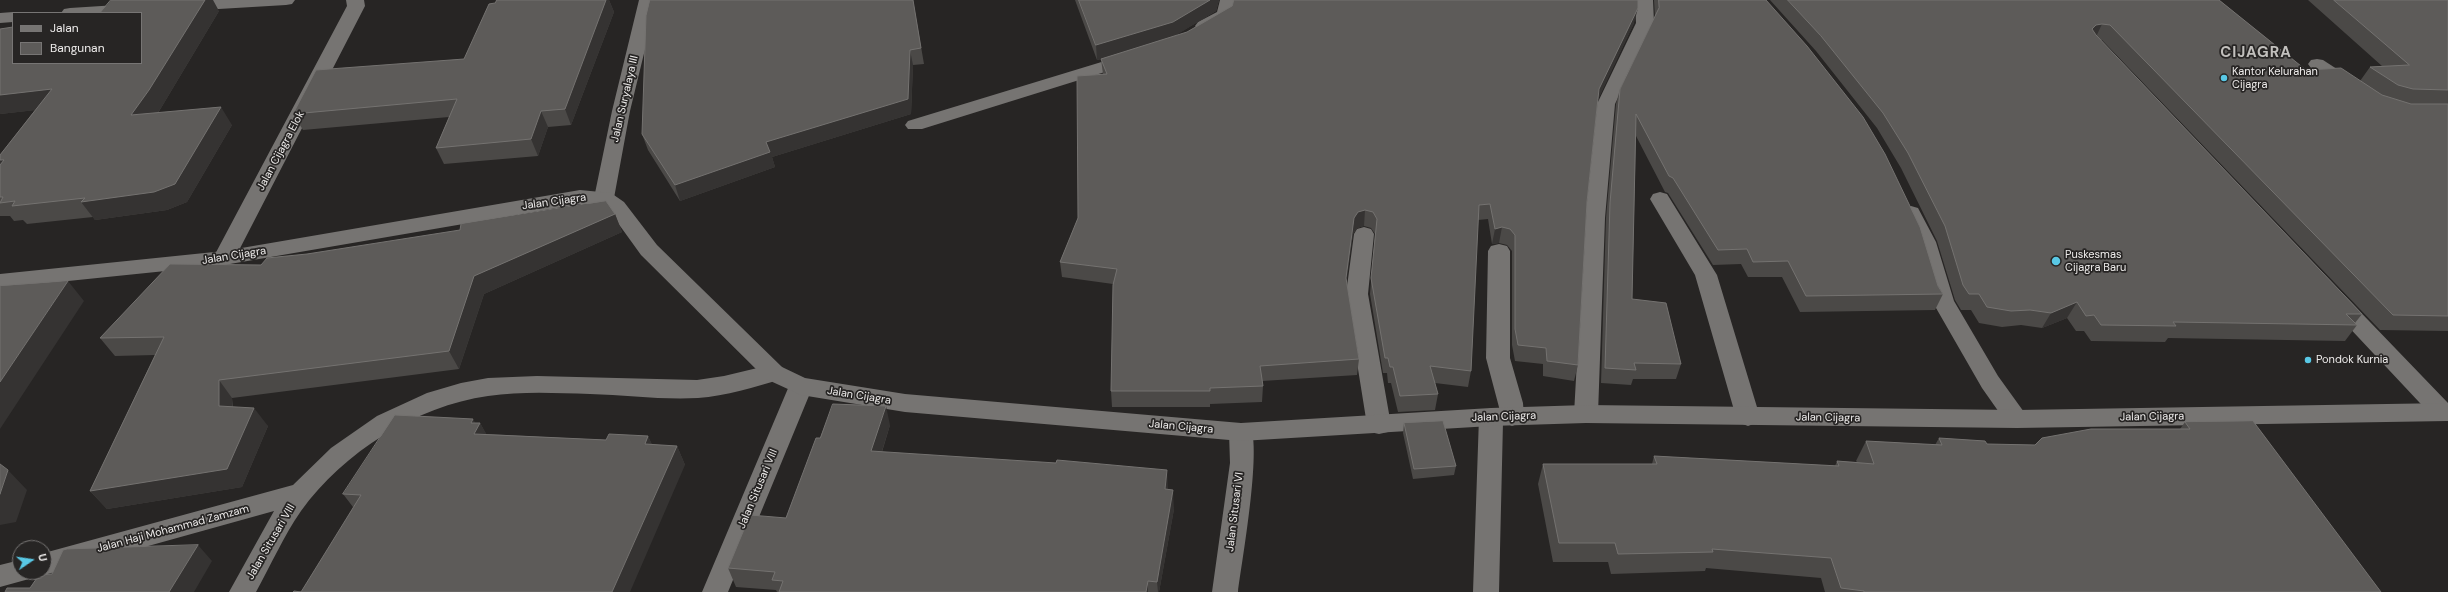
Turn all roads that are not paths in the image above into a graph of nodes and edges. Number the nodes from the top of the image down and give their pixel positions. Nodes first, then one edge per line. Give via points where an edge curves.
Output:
1 (286, 0) edge
2 (355, 0) edge
3 (648, 0) edge
4 (1229, 0) edge
5 (1644, 0) edge
6 (170, 7) edge
7 (147, 8) edge
8 (85, 12) edge
9 (12, 17) edge
10 (0, 18) edge
11 (1190, 35) edge
12 (1145, 54) edge
13 (2317, 64) dead end
14 (2366, 97) edge
15 (914, 125) dead end
16 (1903, 196) edge
17 (604, 198) junction
18 (1660, 199) dead end
19 (1364, 234) dead end
20 (1499, 251) dead end
21 (224, 258) junction
22 (0, 280) edge
23 (2323, 286) edge
24 (774, 373) junction
25 (801, 386) junction
26 (2445, 412) edge
27 (1586, 414) junction
28 (1501, 417) junction
29 (1748, 417) junction
30 (2017, 419) junction
31 (1379, 425) junction
32 (1241, 432) junction
33 (301, 493) junction
34 (52, 562) edge
35 (12, 573) edge
36 (0, 576) edge
37 (242, 592) edge
38 (715, 592) edge
39 (1225, 592) edge
40 (1486, 592) edge

1 - 6 street
2 - 21 street, Jalan Cijagra Elok via 356,6
3 - 17 street, Jalan Suryalaya III via 621,111
4 - 11 street via 1225,15
5 - 27 street via 1645,23 1606,104 1595,218
7 - 8 street
9 - 10 street
12 - 15 street
13 - 14 street
16 - 30 street via 1925,242 1943,301 1990,382
17 - 21 street, Jalan Cijagra via 580,197
17 - 24 street, Jalan Cijagra via 616,207 649,250
18 - 29 street via 1706,275
19 - 31 street via 1357,294
20 - 28 street via 1498,358 1511,403
21 - 22 street, Jalan Cijagra
23 - 26 street
24 - 25 street, Jalan Cijagra
24 - 33 street, Jalan Situsari VIII via 706,388 529,385 487,387 444,397 403,412 370,431 330,463
25 - 32 street, Jalan Cijagra via 906,403
25 - 38 street, Jalan Situsari VIII
26 - 30 street, Jalan Cijagra
27 - 28 street, Jalan Cijagra
27 - 29 street, Jalan Cijagra
28 - 31 street, Jalan Cijagra
28 - 40 street
29 - 30 street, Jalan Cijagra
31 - 32 street, Jalan Cijagra
32 - 39 street, Jalan Situsari VI via 1242,463
33 - 34 street, Jalan Haji Mohammad Zamzam
33 - 37 street, Jalan Situsari VIII via 282,520
35 - 36 street

